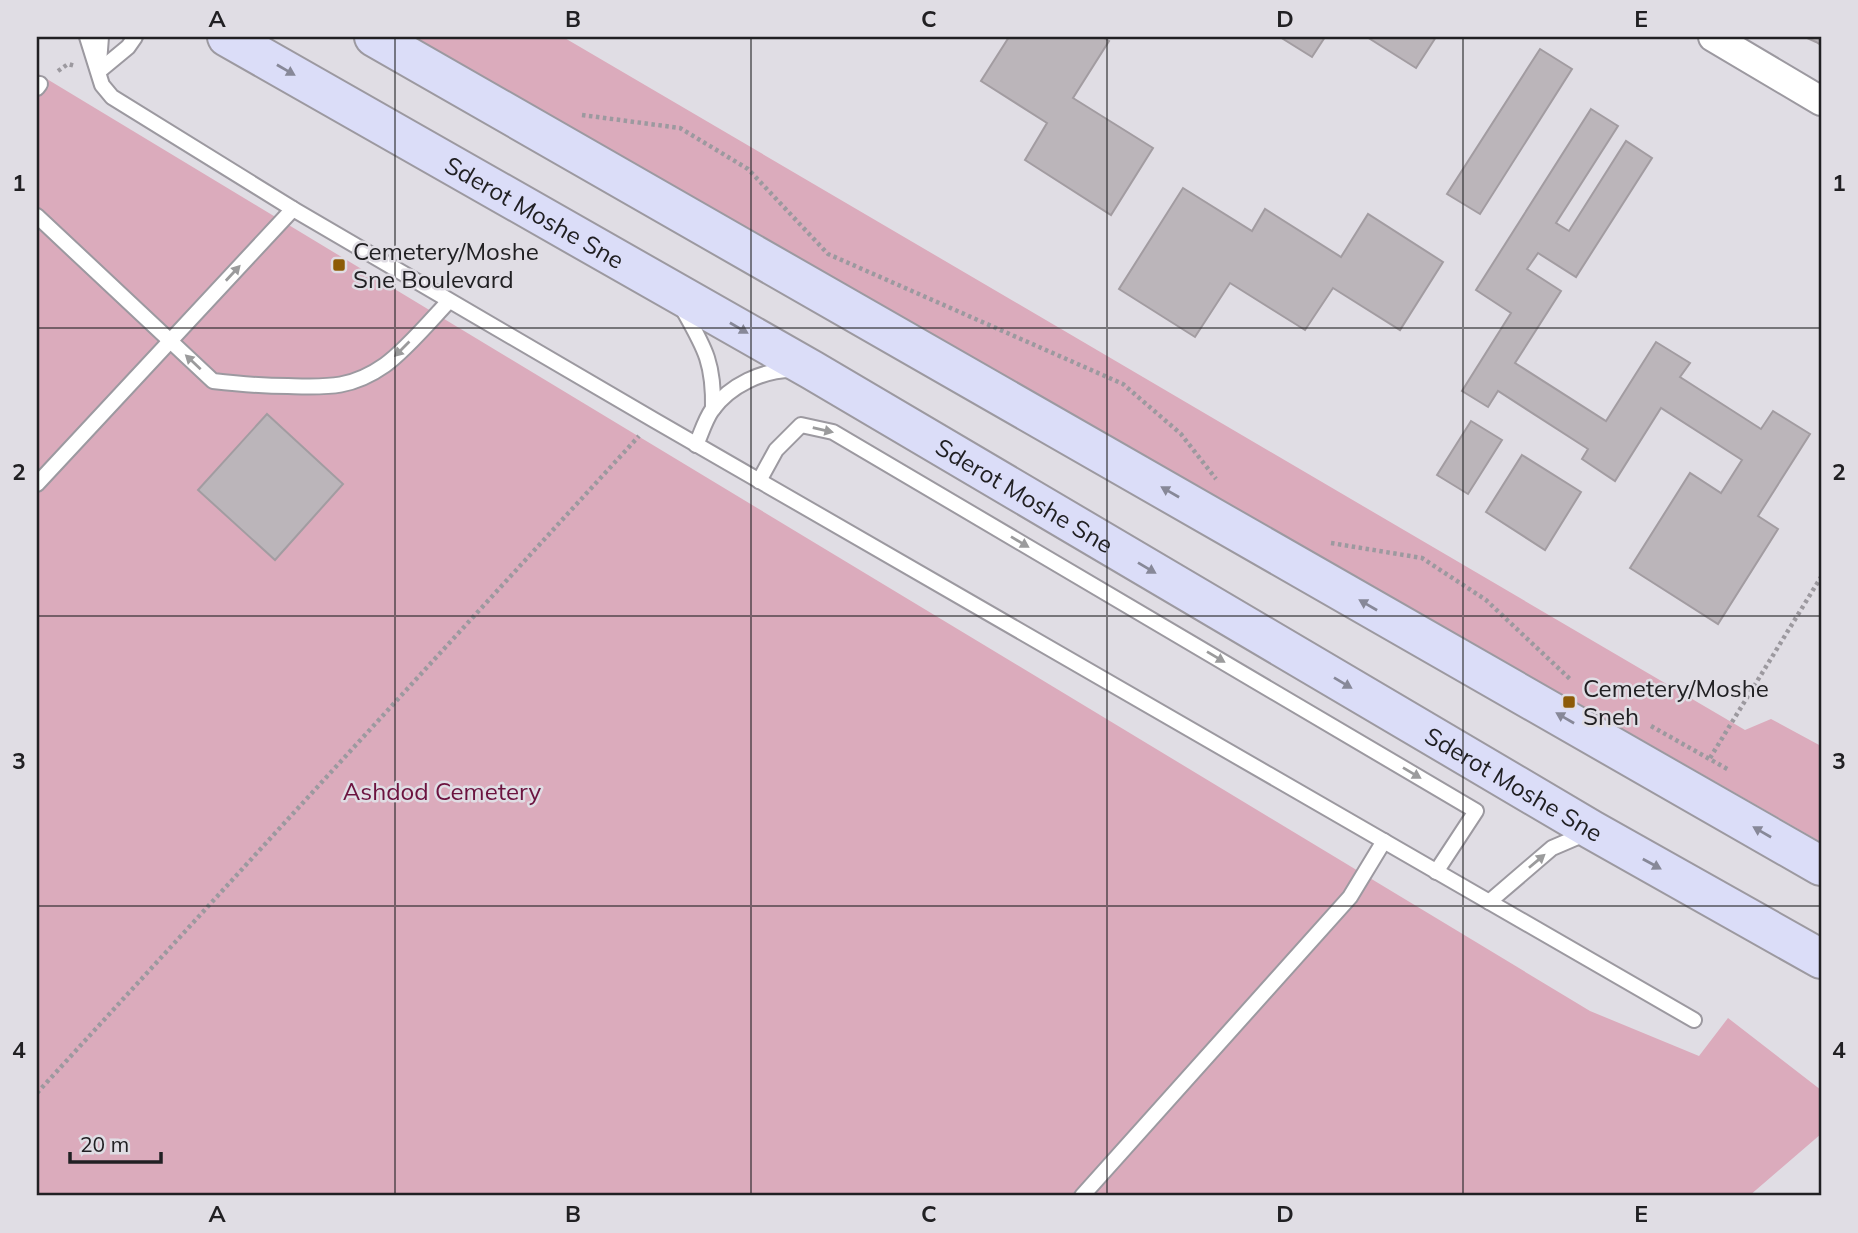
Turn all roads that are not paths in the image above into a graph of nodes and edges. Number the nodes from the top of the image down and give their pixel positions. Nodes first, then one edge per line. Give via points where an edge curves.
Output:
1 (87, 37) edge
2 (101, 37) edge
3 (135, 37) edge
4 (227, 37) edge
5 (374, 37) edge
6 (1713, 37) edge
7 (99, 71) junction
8 (1821, 101) edge
9 (293, 209) junction
10 (37, 216) edge
11 (671, 289) junction
12 (449, 300) junction
13 (170, 340) junction
14 (812, 370) junction
15 (713, 409) junction
16 (696, 445) junction
17 (759, 481) junction
18 (37, 484) edge
19 (1592, 830) junction
20 (1384, 841) junction
21 (1821, 866) edge
22 (1436, 872) junction
23 (1489, 902) junction
24 (1821, 959) edge
25 (1694, 1020) dead end
26 (1082, 1196) edge

1 - 7 lane
2 - 7 lane
3 - 7 lane
4 -> 11 main road, Sderot Moshe Sne
21 -> 5 main road via 1700,774
6 - 8 street
7 - 9 lane via 102,85 112,97
9 - 12 lane
13 -> 9 lane
10 - 13 lane
11 -> 14 main road, Sderot Moshe Sne
11 - 15 lane via 708,358
12 -> 13 lane via 386,365 338,386 213,381
12 - 16 lane
13 - 18 lane
14 - 15 lane via 774,370 754,377
14 -> 19 main road, Sderot Moshe Sne
15 - 16 lane
16 - 17 lane
17 - 20 lane
17 -> 22 lane via 776,450 801,425 833,432 1476,811
23 -> 19 lane via 1552,848
19 -> 24 main road, Sderot Moshe Sne
20 - 22 lane
20 - 26 lane via 1350,897
22 - 23 lane
23 - 25 lane

